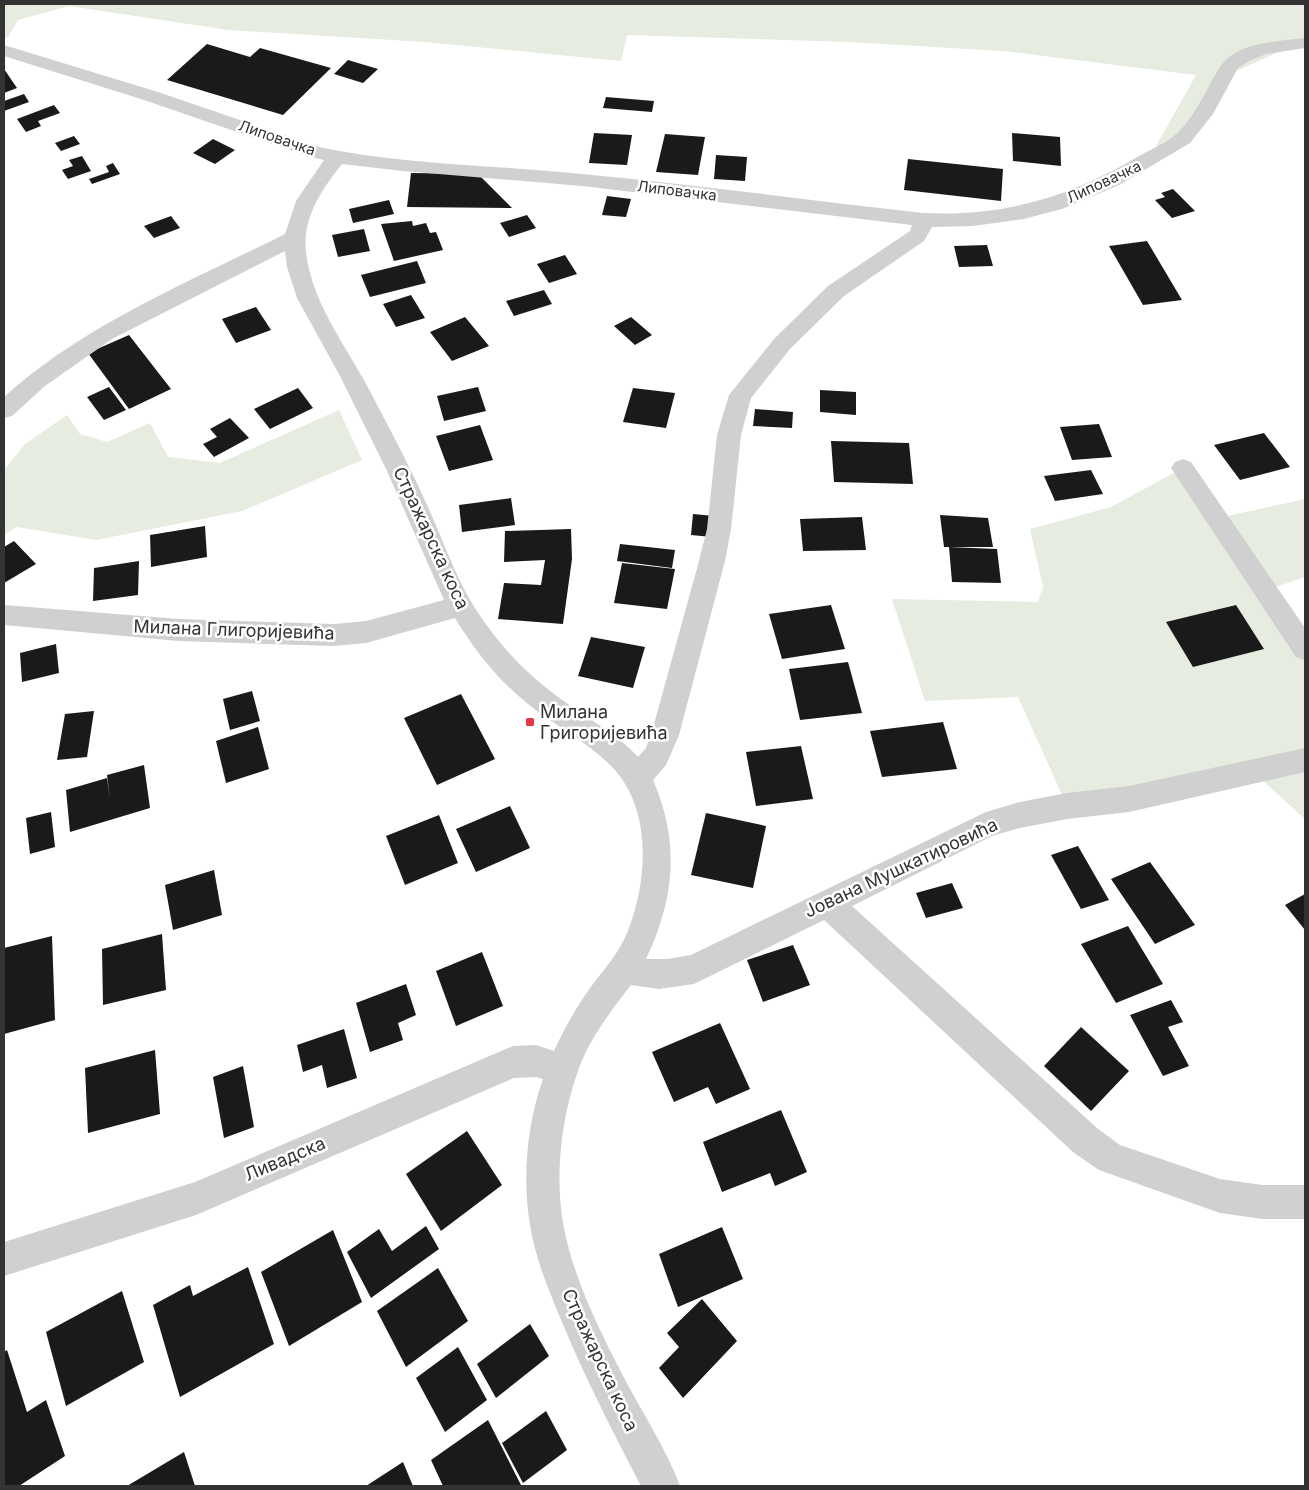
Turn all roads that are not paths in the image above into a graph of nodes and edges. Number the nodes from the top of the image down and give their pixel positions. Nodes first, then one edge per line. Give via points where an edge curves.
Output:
1 (1305, 44) edge
2 (4, 50) edge
3 (337, 157) junction
4 (924, 220) junction
5 (294, 238) junction
6 (4, 410) edge
7 (1183, 468) dead end
8 (460, 606) junction
9 (4, 615) edge
10 (1305, 649) edge
11 (1305, 760) edge
12 (638, 778) junction
13 (827, 903) junction
14 (624, 969) junction
15 (563, 1068) junction
16 (1305, 1202) edge
17 (4, 1259) edge
18 (661, 1486) edge

1 - 4 street, Липовачка via 1276,46 1242,57 1231,65 1204,114 1183,139 1112,181 1079,196 1024,212 956,221
2 - 3 street, Липовачка
3 - 4 street, Липовачка via 582,180
3 - 5 street, Стражарска коса via 317,182 300,214
4 - 12 street via 918,236 856,276 816,311 782,344 740,395 729,435 719,529 712,561 665,735 656,756
5 - 6 street via 104,334 37,380
5 - 8 street, Стражарска коса via 299,277 311,305 349,371 403,479
7 - 10 street
8 - 9 street, Милана Глигоријевића via 366,632 334,636 180,630
8 - 12 street, Стражарска коса via 501,662 527,688 613,752
11 - 13 street, Јована Мушкатировића via 1138,797 1067,806 1002,820 978,828
12 - 14 street, Стражарска коса via 649,803 659,848 652,900 640,939
13 - 14 street, Јована Мушкатировића via 694,968 663,975 643,975
13 - 16 street via 1085,1140 1111,1158 1220,1196 1263,1202
14 - 15 street, Стражарска коса via 599,1001
15 - 17 street, Ливадска via 536,1061 513,1062 196,1198
15 - 18 street, Стражарска коса via 555,1089 546,1136 545,1213 553,1252 576,1316

